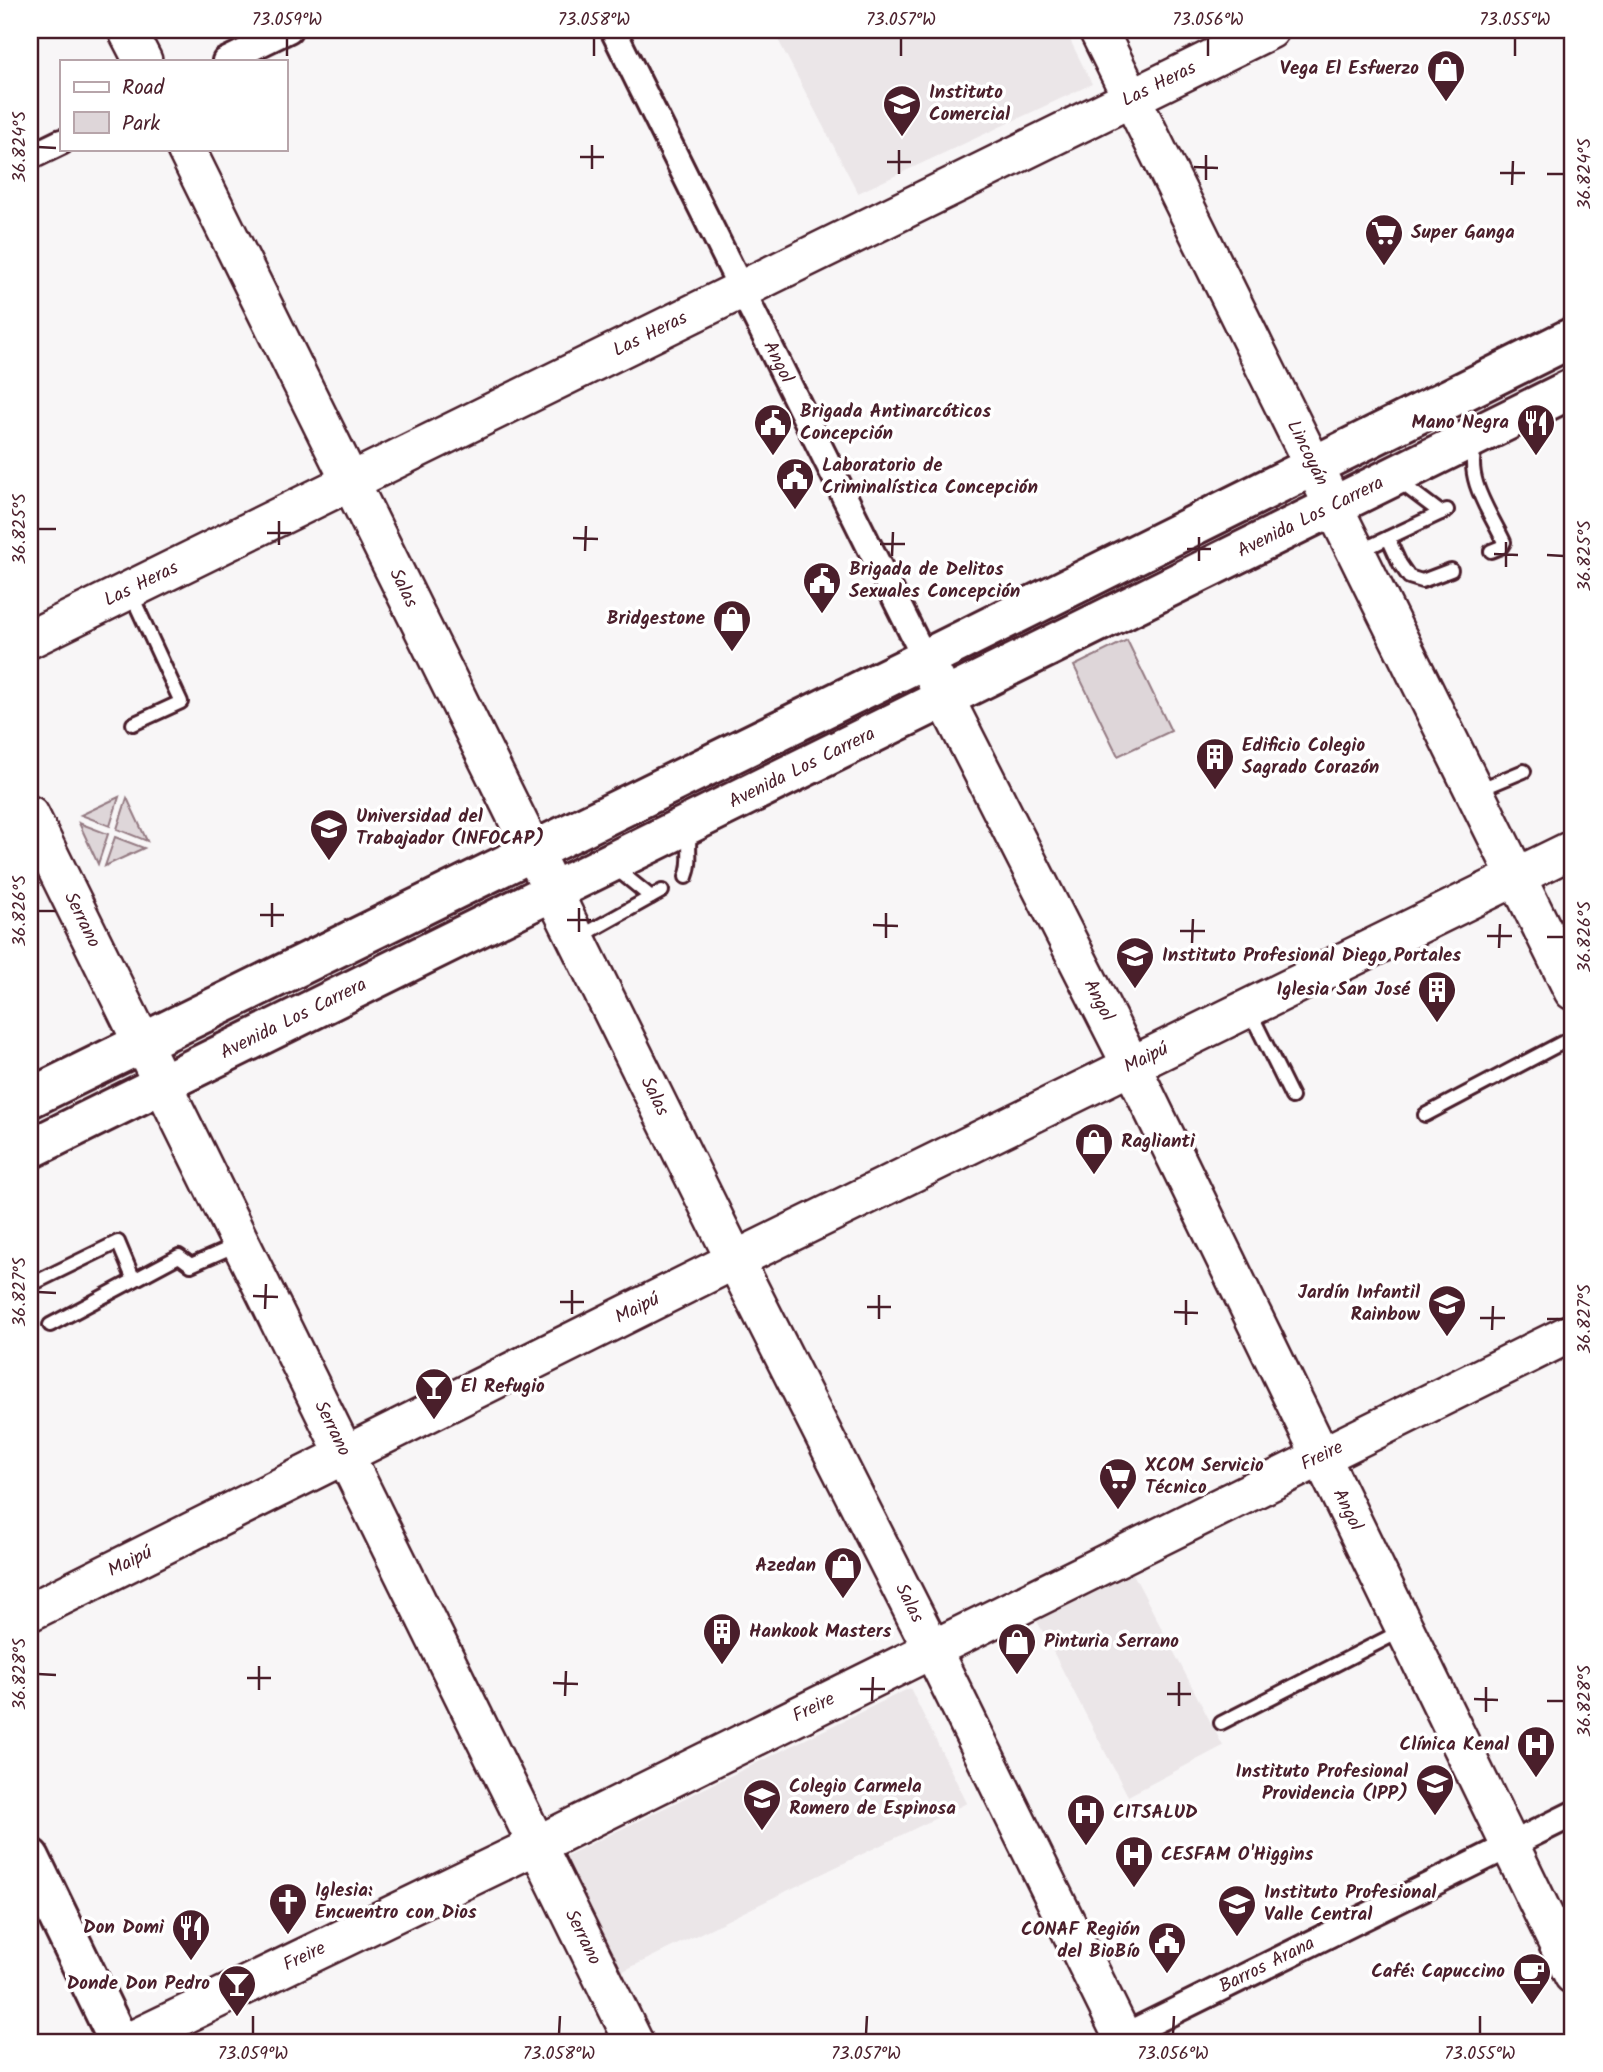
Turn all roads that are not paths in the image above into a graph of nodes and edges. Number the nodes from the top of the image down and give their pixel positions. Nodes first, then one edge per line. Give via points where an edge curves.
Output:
1 (127, 30) edge
2 (289, 30) edge
3 (613, 30) edge
4 (1098, 30) edge
5 (1270, 30) edge
6 (142, 60) edge
7 (227, 60) edge
8 (1132, 98) junction
9 (60, 142) edge
10 (186, 150) edge
11 (30, 157) edge
12 (742, 289) junction
13 (1573, 337) edge
14 (1573, 388) edge
15 (1479, 435) junction
16 (1314, 465) junction
17 (1392, 478) junction
18 (351, 482) junction
19 (1334, 506) junction
20 (1372, 545) junction
21 (1491, 551) dead end
22 (1451, 570) dead end
23 (130, 590) junction
24 (30, 639) edge
25 (925, 659) junction
26 (944, 698) junction
27 (133, 724) dead end
28 (1524, 771) dead end
29 (1475, 792) junction
30 (30, 814) edge
31 (694, 820) junction
32 (1573, 849) edge
33 (534, 850) junction
34 (608, 862) junction
35 (686, 877) dead end
36 (1517, 877) junction
37 (553, 890) junction
38 (577, 939) junction
39 (1573, 991) edge
40 (1248, 1008) junction
41 (1573, 1037) edge
42 (142, 1042) junction
43 (1132, 1067) junction
44 (163, 1083) junction
45 (1292, 1097) dead end
46 (30, 1098) edge
47 (1425, 1115) dead end
48 (30, 1149) edge
49 (242, 1243) junction
50 (735, 1260) junction
51 (134, 1280) junction
52 (30, 1285) edge
53 (50, 1325) dead end
54 (1573, 1332) edge
55 (346, 1455) junction
56 (1321, 1457) junction
57 (30, 1612) edge
58 (1405, 1629) junction
59 (932, 1648) junction
60 (1221, 1723) dead end
61 (1573, 1814) edge
62 (1509, 1844) junction
63 (537, 1845) junction
64 (30, 1858) edge
65 (1573, 1975) edge
66 (1120, 2040) edge
67 (119, 2042) edge
68 (128, 2042) edge
69 (634, 2042) edge

1 - 6 street
2 - 7 street
3 - 12 street, Angol
4 - 8 street, Lincoyán
5 - 8 street, Las Heras
8 - 12 street, Las Heras
8 - 16 street, Lincoyán
9 - 11 street
10 - 18 street, Salas
12 - 18 street, Las Heras
12 - 25 street, Angol
13 - 16 main road
14 - 15 main road, Avenida Los Carrera
15 - 17 main road, Avenida Los Carrera
15 - 21 lane via 1472,456 1474,489 1504,542
16 - 19 street, Lincoyán
16 - 25 main road
17 - 19 main road, Avenida Los Carrera
17 - 20 lane via 1444,511
18 - 23 street, Las Heras
18 - 33 street, Salas
19 - 20 street, Lincoyán
19 - 26 main road, Avenida Los Carrera
20 - 22 lane via 1400,564 1409,577 1422,581
20 - 29 street, Lincoyán
23 - 24 street, Las Heras
23 - 27 lane via 181,702
25 - 26 street, Angol
25 - 33 main road
26 - 31 main road, Avenida Los Carrera
26 - 43 street, Angol
28 - 29 lane
29 - 36 street, Lincoyán
30 - 42 street, Serrano
31 - 34 main road, Avenida Los Carrera
31 - 35 lane
32 - 36 street, Maipú
33 - 37 street, Salas
33 - 42 main road
34 - 37 main road, Avenida Los Carrera
34 - 38 lane via 657,894
36 - 39 street, Lincoyán
36 - 40 street, Maipú
37 - 38 street, Salas
37 - 44 main road, Avenida Los Carrera
38 - 50 street, Salas
40 - 43 street, Maipú
40 - 45 lane
41 - 47 lane
42 - 44 street, Serrano
42 - 46 main road
43 - 50 street, Maipú
43 - 56 street, Angol
44 - 48 main road, Avenida Los Carrera
44 - 49 street, Serrano
49 - 51 lane via 191,1265 179,1256
49 - 55 street, Serrano
50 - 55 street, Maipú
50 - 59 street, Salas
51 - 52 lane via 118,1242
51 - 53 lane
54 - 56 street, Freire
55 - 57 street, Maipú
55 - 63 street, Serrano
56 - 58 street, Angol
56 - 59 street, Freire
58 - 60 lane
58 - 62 street, Angol
59 - 63 street, Freire
59 - 66 street, Salas
61 - 62 street, Barros Arana
62 - 65 street, Angol
62 - 66 street, Barros Arana
63 - 68 street, Freire
63 - 69 street, Serrano
64 - 67 main road

